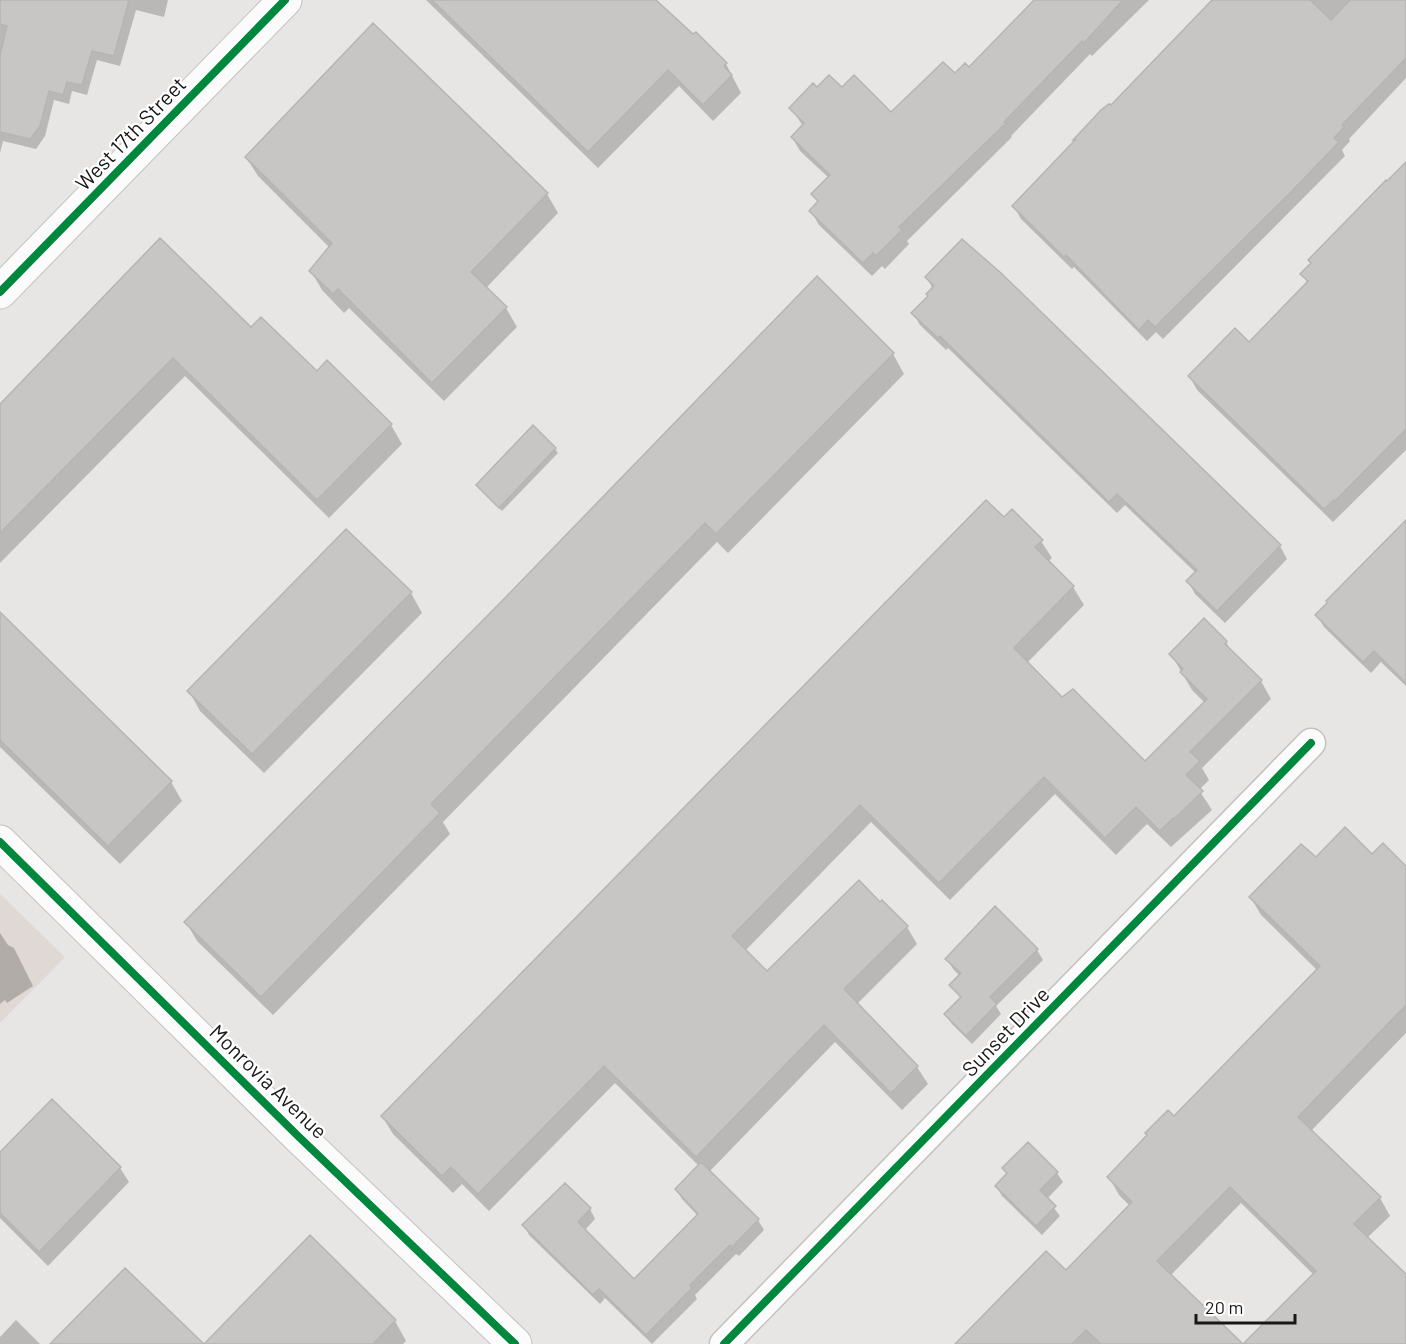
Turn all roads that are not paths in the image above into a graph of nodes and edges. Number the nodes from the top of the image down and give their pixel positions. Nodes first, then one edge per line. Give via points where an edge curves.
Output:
1 (285, 0) edge
2 (0, 292) edge
3 (1311, 743) dead end
4 (0, 842) edge
5 (515, 1344) edge
6 (724, 1344) edge

1 - 2 street, West 17th Street
3 - 6 street, Sunset Drive
4 - 5 street, Monrovia Avenue

